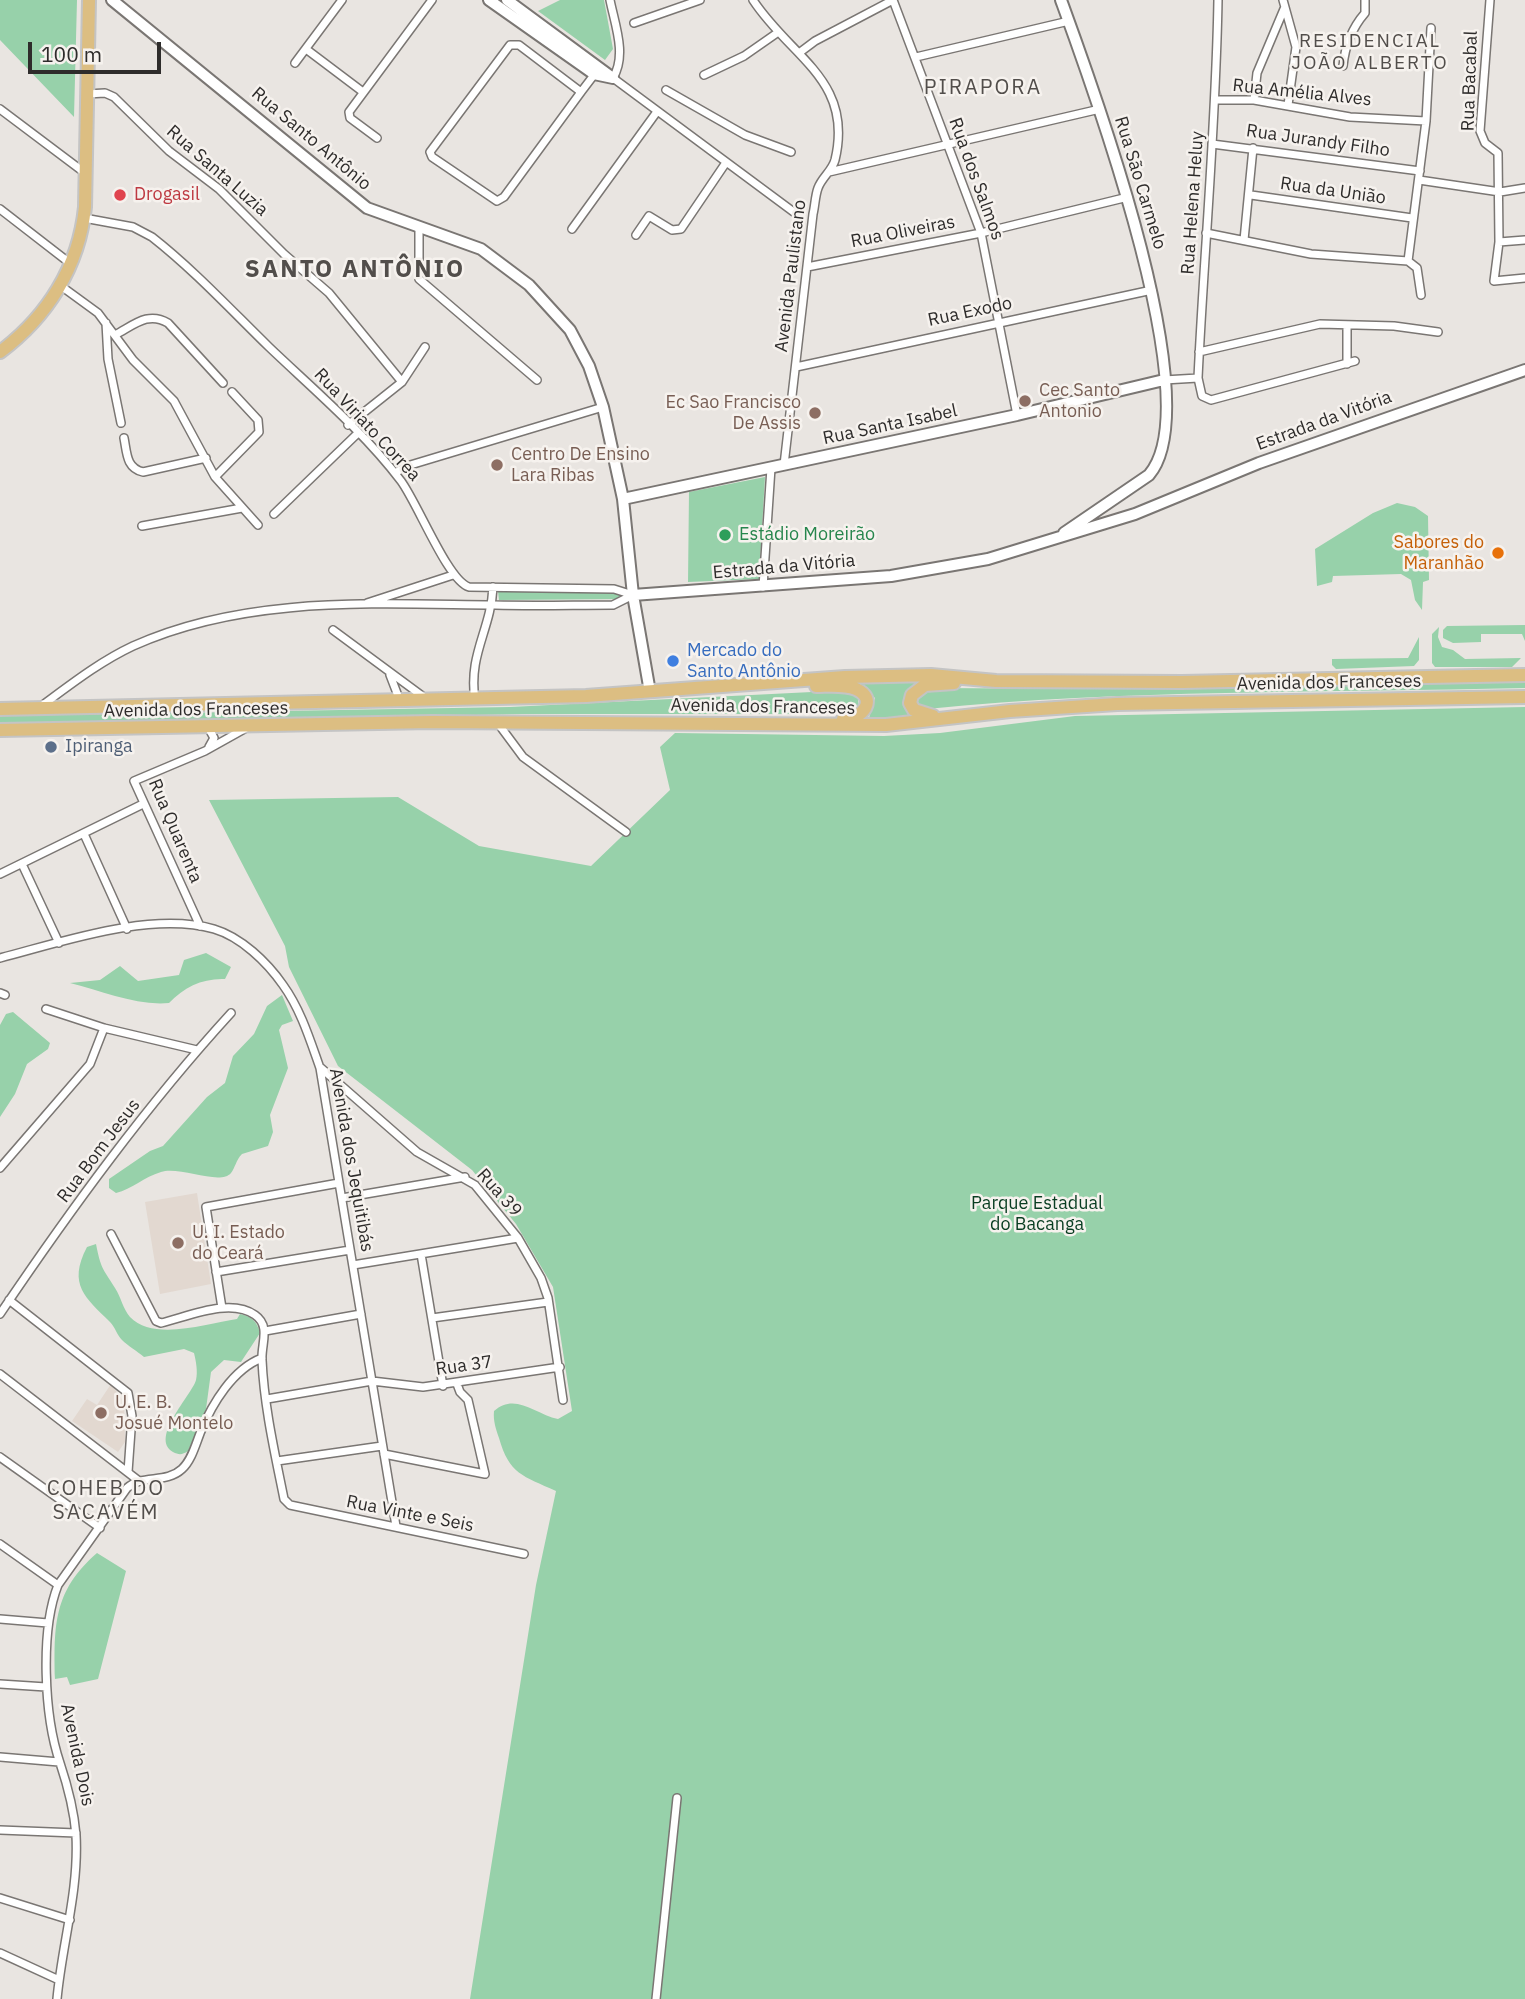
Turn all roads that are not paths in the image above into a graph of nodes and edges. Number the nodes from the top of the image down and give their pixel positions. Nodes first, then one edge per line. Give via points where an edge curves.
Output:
1 (89, 0) edge
2 (111, 0) edge
3 (342, 0) edge
4 (432, 0) edge
5 (489, 0) edge
6 (507, 0) edge
7 (610, 0) edge
8 (700, 0) edge
9 (753, 0) edge
10 (893, 0) edge
11 (1061, 0) edge
12 (1218, 0) edge
13 (1365, 0) edge
14 (1490, 0) edge
15 (1284, 4) edge
16 (1069, 21) junction
17 (634, 23) dead end
18 (1431, 28) dead end
19 (777, 33) junction
20 (306, 49) junction
21 (799, 53) junction
22 (916, 57) junction
23 (295, 63) dead end
24 (1343, 66) dead end
25 (597, 71) junction
26 (704, 75) dead end
27 (612, 78) junction
28 (666, 90) dead end
29 (363, 92) junction
30 (581, 92) junction
31 (87, 94) junction
32 (1217, 100) junction
33 (1254, 100) junction
34 (1288, 105) junction
35 (0, 109) edge
36 (1100, 109) junction
37 (656, 113) junction
38 (1426, 121) junction
39 (377, 138) dead end
40 (947, 144) junction
41 (1212, 144) junction
42 (1253, 148) junction
43 (791, 152) dead end
44 (725, 164) junction
45 (85, 173) junction
46 (829, 173) junction
47 (1419, 175) junction
48 (1525, 188) edge
49 (1500, 192) junction
50 (1251, 195) junction
51 (1128, 196) junction
52 (0, 209) edge
53 (795, 213) dead end
54 (83, 218) junction
55 (1412, 218) junction
56 (419, 225) junction
57 (572, 229) dead end
58 (981, 233) junction
59 (1206, 233) junction
60 (636, 235) dead end
61 (1244, 240) junction
62 (1525, 240) edge
63 (1499, 242) junction
64 (1408, 261) junction
65 (71, 264) junction
66 (807, 267) junction
67 (1525, 278) edge
68 (61, 286) junction
69 (1152, 290) junction
70 (1421, 295) dead end
71 (1001, 321) junction
72 (106, 322) junction
73 (1347, 325) junction
74 (1438, 332) dead end
75 (116, 335) junction
76 (425, 347) dead end
77 (0, 352) edge
78 (1199, 352) junction
79 (796, 367) junction
80 (1525, 370) edge
81 (1198, 378) junction
82 (537, 380) dead end
83 (1164, 380) junction
84 (223, 383) dead end
85 (402, 383) junction
86 (232, 392) dead end
87 (603, 407) junction
88 (1017, 415) junction
89 (121, 423) dead end
90 (348, 425) junction
91 (357, 434) junction
92 (124, 438) dead end
93 (205, 458) junction
94 (784, 465) junction
95 (771, 468) junction
96 (395, 473) junction
97 (215, 477) junction
98 (623, 499) junction
99 (242, 508) junction
100 (274, 514) dead end
101 (258, 525) dead end
102 (142, 526) dead end
103 (1056, 539) junction
104 (453, 576) junction
105 (493, 587) junction
106 (763, 587) junction
107 (633, 595) junction
108 (359, 605) junction
109 (492, 606) junction
110 (333, 630) dead end
111 (387, 671) junction
112 (1525, 675) edge
113 (996, 681) junction
114 (750, 685) junction
115 (650, 692) junction
116 (1525, 697) edge
117 (475, 700) junction
118 (400, 701) junction
119 (427, 701) junction
120 (39, 708) junction
121 (0, 709) edge
122 (1010, 711) junction
123 (497, 722) junction
124 (742, 723) junction
125 (208, 727) junction
126 (249, 727) junction
127 (1, 731) edge
128 (205, 751) junction
129 (143, 804) junction
130 (626, 832) dead end
131 (84, 834) junction
132 (22, 864) junction
133 (0, 874) edge
134 (200, 926) junction
135 (127, 929) junction
136 (59, 943) junction
137 (0, 958) edge
138 (46, 1009) dead end
139 (231, 1013) dead end
140 (104, 1028) junction
141 (197, 1050) junction
142 (320, 1068) junction
143 (0, 1168) edge
144 (465, 1177) junction
145 (339, 1183) junction
146 (342, 1198) junction
147 (111, 1234) dead end
148 (518, 1238) junction
149 (350, 1250) junction
150 (421, 1254) junction
151 (353, 1265) junction
152 (216, 1272) junction
153 (9, 1300) junction
154 (548, 1302) junction
155 (222, 1308) junction
156 (0, 1314) edge
157 (361, 1314) junction
158 (432, 1318) junction
159 (265, 1331) junction
160 (262, 1358) junction
161 (560, 1367) junction
162 (0, 1374) edge
163 (372, 1381) junction
164 (457, 1384) junction
165 (443, 1386) junction
166 (267, 1399) junction
167 (563, 1400) dead end
168 (383, 1450) junction
169 (0, 1457) edge
170 (277, 1461) junction
171 (128, 1472) junction
172 (139, 1480) junction
173 (396, 1526) junction
174 (100, 1528) junction
175 (0, 1544) edge
176 (524, 1554) dead end
177 (58, 1585) junction
178 (0, 1619) edge
179 (48, 1623) junction
180 (0, 1684) edge
181 (46, 1687) junction
182 (0, 1757) edge
183 (59, 1762) junction
184 (677, 1798) dead end
185 (0, 1830) edge
186 (76, 1833) junction
187 (0, 1898) edge
188 (71, 1920) junction
189 (0, 1953) edge
190 (59, 1980) junction
191 (57, 1999) edge
192 (656, 1999) edge

1 - 31 main road
2 - 56 street, Rua Santo Antônio via 367,208
3 - 20 street
4 - 29 street
5 - 25 street
6 - 25 street
7 - 27 street via 620,55
8 - 17 street
9 - 19 street, Avenida Paulistano
10 - 21 street
10 - 22 street, Rua dos Salmos
11 - 16 street, Rua São Carmelo
12 - 32 street, Rua Helena Heluy
13 - 24 street via 1365,13 1345,47
14 - 49 street, Rua Bacabal via 1480,131 1485,143 1499,153
15 - 33 street via 1257,73
15 - 34 street via 1296,47
16 - 22 street
16 - 36 street, Rua São Carmelo
18 - 38 street
19 - 21 street, Avenida Paulistano
19 - 26 street
20 - 23 street
20 - 29 street
21 - 46 street, Avenida Paulistano via 831,92 838,110 838,142
22 - 40 street, Rua dos Salmos
25 - 27 street
25 - 30 street
27 - 37 street
28 - 43 street via 745,135
29 - 39 street via 349,115
30 - 30 street via 519,45 510,45 430,155 492,199 501,200
31 - 45 main road
31 - 85 street, Rua Santa Luzia via 114,97 169,151 219,189 337,301
32 - 33 street, Rua Amélia Alves
32 - 41 street, Rua Helena Heluy
33 - 34 street, Rua Amélia Alves
34 - 38 street, Rua Amélia Alves via 1350,117
35 - 45 street
36 - 40 street
36 - 51 street, Rua São Carmelo
37 - 44 street
37 - 57 street
38 - 47 street
40 - 46 street
40 - 58 street, Rua dos Salmos
41 - 42 street, Rua Jurandy Filho
41 - 59 street, Rua Helena Heluy
42 - 47 street, Rua Jurandy Filho
42 - 50 street
44 - 53 street
44 - 60 street via 681,229 673,230 649,216
45 - 54 main road
46 - 66 street, Avenida Paulistano via 818,188
47 - 49 street
47 - 55 street
48 - 49 street
49 - 63 street, Rua Bacabal
50 - 55 street, Rua da União
50 - 61 street
51 - 58 street, Rua Oliveiras
51 - 69 street, Rua São Carmelo
52 - 65 street
54 - 65 main road
54 - 90 street, Rua Viriato Correa via 133,227 164,247
55 - 64 street
56 - 82 street via 419,279
56 - 87 street, Rua Santo Antônio via 481,249 529,285 570,330
58 - 66 street, Rua Oliveiras
58 - 71 street, Rua dos Salmos
59 - 61 street
59 - 78 street, Rua Helena Heluy
61 - 64 street via 1311,254
62 - 63 street
63 - 67 street, Rua Bacabal via 1494,281
64 - 70 street via 1417,268
65 - 68 main road
66 - 79 street, Avenida Paulistano
68 - 72 street
68 - 77 main road via 29,327
69 - 71 street, Rua Exodo
69 - 83 street, Rua São Carmelo
71 - 79 street, Rua Exodo
71 - 88 street, Rua dos Salmos
72 - 75 street
72 - 89 street
73 - 74 street
73 - 78 street via 1295,328
73 - 81 street via 1351,362 1211,400 1203,399
75 - 84 street via 148,316 160,318
75 - 93 street via 133,360 174,401
76 - 85 street
78 - 81 street, Rua Helena Heluy
79 - 94 street, Avenida Paulistano
80 - 103 street, Estrada da Vitória
81 - 83 street
83 - 88 street, Rua Santa Isabel
83 - 103 street, Rua São Carmelo via 1165,430 1156,467
85 - 90 street
86 - 97 street via 258,420 259,432
87 - 96 street
87 - 98 street, Rua Santo Antônio
88 - 94 street, Rua Santa Isabel
90 - 91 street, Rua Viriato Correa
91 - 96 street, Rua Viriato Correa
91 - 100 street
92 - 93 street via 129,462 137,471
93 - 97 street
94 - 95 street, Rua Santa Isabel
95 - 98 street, Rua Santa Isabel
95 - 106 street
96 - 104 street, Rua Viriato Correa via 430,528
97 - 99 street
98 - 107 street, Rua Santo Antônio
99 - 101 street
99 - 102 street
103 - 106 street, Estrada da Vitória via 988,559 923,571
104 - 105 street via 469,587
104 - 108 street
105 - 107 street via 614,589
105 - 109 street
106 - 107 street, Estrada da Vitória
107 - 109 street, Estrada da Vitória via 612,605
107 - 115 street, Rua Santo Antônio
108 - 109 street, Estrada da Vitória
108 - 120 street, Estrada da Vitória via 271,610 188,626 104,662
109 - 117 street via 475,656
110 - 111 street
111 - 118 street
111 - 119 street
112 - 113 main road, Avenida dos Franceses
113 - 114 main road, Avenida dos Franceses via 931,675
113 - 122 main road via 925,685 914,692 910,703 917,713 928,716
114 - 115 main road, Avenida dos Franceses
114 - 124 main road via 850,687 862,693 866,704 853,719
115 - 117 main road, Avenida dos Franceses
116 - 122 main road, Avenida dos Franceses via 1117,704
117 - 119 main road, Avenida dos Franceses
118 - 119 main road, Avenida dos Franceses
118 - 120 main road, Avenida dos Franceses
120 - 121 main road, Avenida dos Franceses
122 - 124 main road, Avenida dos Franceses via 886,726
123 - 124 main road, Avenida dos Franceses
123 - 126 main road, Avenida dos Franceses
123 - 130 street via 523,757
125 - 126 main road, Avenida dos Franceses
125 - 127 main road, Avenida dos Franceses
125 - 128 street via 214,738
126 - 128 street, Rua Quarenta
128 - 129 street, Rua Quarenta via 136,778 134,785
129 - 131 street
129 - 134 street, Rua Quarenta
131 - 132 street
131 - 135 street
132 - 133 street
132 - 136 street
134 - 135 street, Avenida dos Jequitibás
134 - 142 street, Avenida dos Jequitibás via 232,937 268,967 295,1005
135 - 136 street, Avenida dos Jequitibás
136 - 137 street, Avenida dos Jequitibás
138 - 140 street
139 - 141 street, Rua Bom Jesus
140 - 141 street
140 - 143 street via 90,1064
141 - 153 street, Rua Bom Jesus via 102,1168
142 - 144 street, Rua 39 via 417,1152
142 - 145 street, Avenida dos Jequitibás
144 - 146 street
144 - 148 street, Rua 39
145 - 146 street, Avenida dos Jequitibás
145 - 152 street via 209,1205 204,1212
146 - 149 street, Avenida dos Jequitibás
147 - 155 street via 156,1321
148 - 150 street
148 - 154 street, Rua 39 via 541,1278
149 - 151 street, Avenida dos Jequitibás
149 - 152 street
150 - 151 street
150 - 158 street
151 - 157 street, Avenida dos Jequitibás
152 - 155 street
153 - 156 street, Rua Bom Jesus
153 - 171 street via 128,1393 132,1416
154 - 158 street
154 - 161 street, Rua 39
155 - 159 street via 255,1315
157 - 159 street
157 - 163 street, Avenida dos Jequitibás
158 - 165 street
159 - 160 street
160 - 166 street
160 - 172 street via 247,1366 215,1402 182,1469 164,1478
161 - 164 street, Rua 37
161 - 167 street, Rua 39
162 - 171 street
163 - 165 street, Rua 37
163 - 166 street, Rua 37
163 - 168 street, Avenida dos Jequitibás
164 - 165 street, Rua 37
164 - 168 street via 468,1400 485,1474
166 - 170 street
168 - 170 street
168 - 173 street, Avenida dos Jequitibás
169 - 174 street
170 - 173 street, Rua Vinte e Seis via 284,1499 290,1505
171 - 172 street
172 - 174 street, Avenida Dois via 127,1488
173 - 176 street, Rua Vinte e Seis
174 - 177 street, Avenida Dois
175 - 177 street
177 - 179 street, Avenida Dois
178 - 179 street
179 - 181 street, Avenida Dois
180 - 181 street
181 - 183 street, Avenida Dois
182 - 183 street
183 - 186 street, Avenida Dois via 67,1778
184 - 192 street
185 - 186 street
186 - 188 street, Avenida Dois
187 - 188 street
188 - 190 street, Avenida Dois
189 - 190 street
190 - 191 street, Avenida Dois

